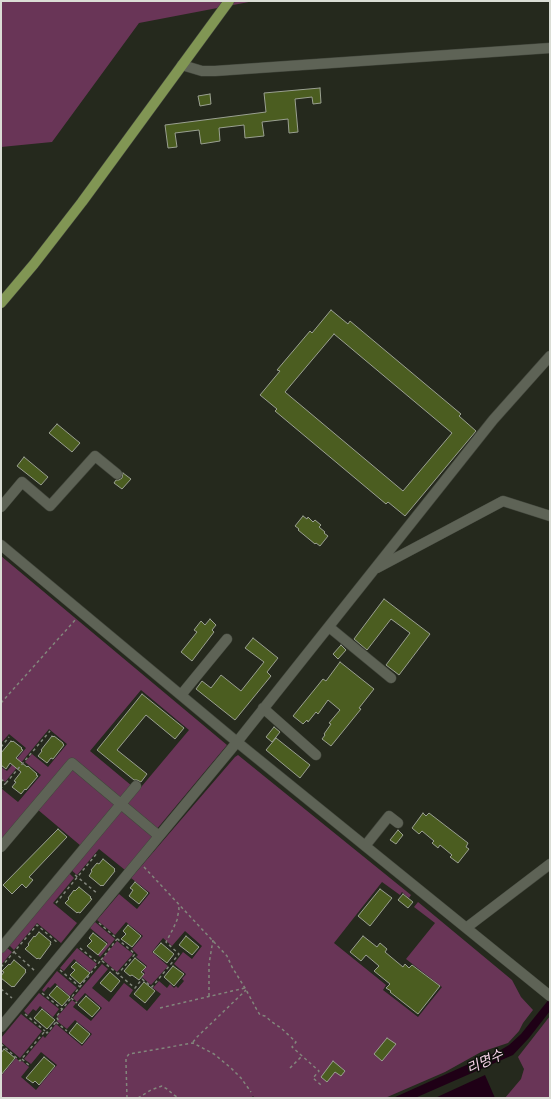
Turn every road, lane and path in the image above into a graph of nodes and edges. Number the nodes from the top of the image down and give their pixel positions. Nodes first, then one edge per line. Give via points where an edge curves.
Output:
1 (229, 1) edge
2 (550, 48) edge
3 (182, 65) junction
4 (1, 303) edge
5 (550, 356) edge
6 (117, 474) dead end
7 (1, 507) edge
8 (550, 516) edge
9 (1, 545) edge
10 (372, 571) junction
11 (82, 612) junction
12 (329, 628) junction
13 (227, 639) dead end
14 (391, 678) dead end
15 (181, 695) junction
16 (1, 703) edge
17 (263, 708) junction
18 (50, 731) dead end
19 (9, 737) dead end
20 (237, 742) junction
21 (1, 746) edge
22 (316, 755) dead end
23 (1, 779) edge
24 (6, 783) junction
25 (136, 786) dead end
26 (1, 788) edge
27 (121, 804) junction
28 (398, 823) dead end
29 (160, 836) junction
30 (365, 846) junction
31 (1, 847) edge
32 (98, 852) dead end
33 (139, 861) junction
34 (550, 864) edge
35 (67, 869) junction
36 (78, 877) junction
37 (106, 901) junction
38 (56, 903) dead end
39 (178, 903) junction
40 (92, 917) junction
41 (466, 928) junction
42 (117, 939) junction
43 (213, 940) junction
44 (1, 948) edge
45 (79, 948) dead end
46 (65, 950) junction
47 (14, 952) junction
48 (100, 960) junction
49 (98, 963) junction
50 (53, 964) junction
51 (1, 967) edge
52 (118, 974) junction
53 (42, 977) junction
54 (34, 986) junction
55 (80, 987) junction
56 (245, 988) junction
57 (1, 989) edge
58 (246, 990) junction
59 (209, 996) junction
60 (550, 996) edge
61 (71, 998) junction
62 (77, 1003) dead end
63 (18, 1006) junction
64 (160, 1008) dead end
65 (62, 1009) junction
66 (56, 1022) junction
67 (1, 1027) edge
68 (45, 1031) junction
69 (67, 1031) dead end
70 (193, 1043) junction
71 (1, 1044) edge
72 (302, 1056) junction
73 (22, 1059) junction
74 (31, 1067) dead end
75 (290, 1068) dead end
76 (321, 1085) dead end
77 (251, 1092) dead end
78 (127, 1098) edge
79 (138, 1098) edge
80 (178, 1098) edge

1 - 3 main road
2 - 3 street via 216,71 202,71
3 - 4 main road via 82,202
5 - 10 street via 493,420
6 - 7 street via 95,456 50,506 22,482
8 - 10 street via 503,502
9 - 11 street
10 - 12 street
11 - 15 street
11 - 16 path
12 - 14 street
12 - 17 street
13 - 15 street
15 - 20 street
17 - 20 street
17 - 22 street
18 - 24 path
19 - 21 path
20 - 29 street
20 - 30 street
23 - 24 path
24 - 26 path
25 - 27 street
27 - 29 street
27 - 31 street via 72,763
27 - 35 street
28 - 30 street via 389,816
29 - 33 street
30 - 41 street
32 - 36 path
33 - 37 street
33 - 39 path
34 - 41 street
35 - 36 path
35 - 44 street
36 - 37 path
36 - 38 path
37 - 40 street
39 - 43 path
39 - 52 path via 177,920 166,942 179,954 152,987 142,979 135,988
40 - 42 path
40 - 46 street
41 - 60 street
42 - 48 path
42 - 52 path via 135,954
43 - 56 path via 227,956
43 - 59 path via 209,964
45 - 49 path
46 - 47 path via 36,925
46 - 50 street
47 - 51 path
47 - 53 path
48 - 49 path
48 - 52 path
49 - 55 path
50 - 53 street
50 - 55 path
53 - 54 street
54 - 63 street
54 - 65 path
55 - 61 path
56 - 58 path
56 - 59 path
57 - 63 path
58 - 70 path
58 - 72 path via 260,1015 281,1028 296,1042 292,1047
59 - 64 path
61 - 62 path
61 - 65 path
63 - 67 street
63 - 68 path
65 - 66 path via 56,1017
66 - 68 path via 47,1033
66 - 69 path
68 - 73 path
70 - 77 path via 214,1054 231,1068
70 - 78 path via 129,1054 126,1058
71 - 73 path via 20,1061
72 - 75 path
72 - 76 path via 319,1071 313,1078
73 - 74 path
79 - 80 path via 162,1086

